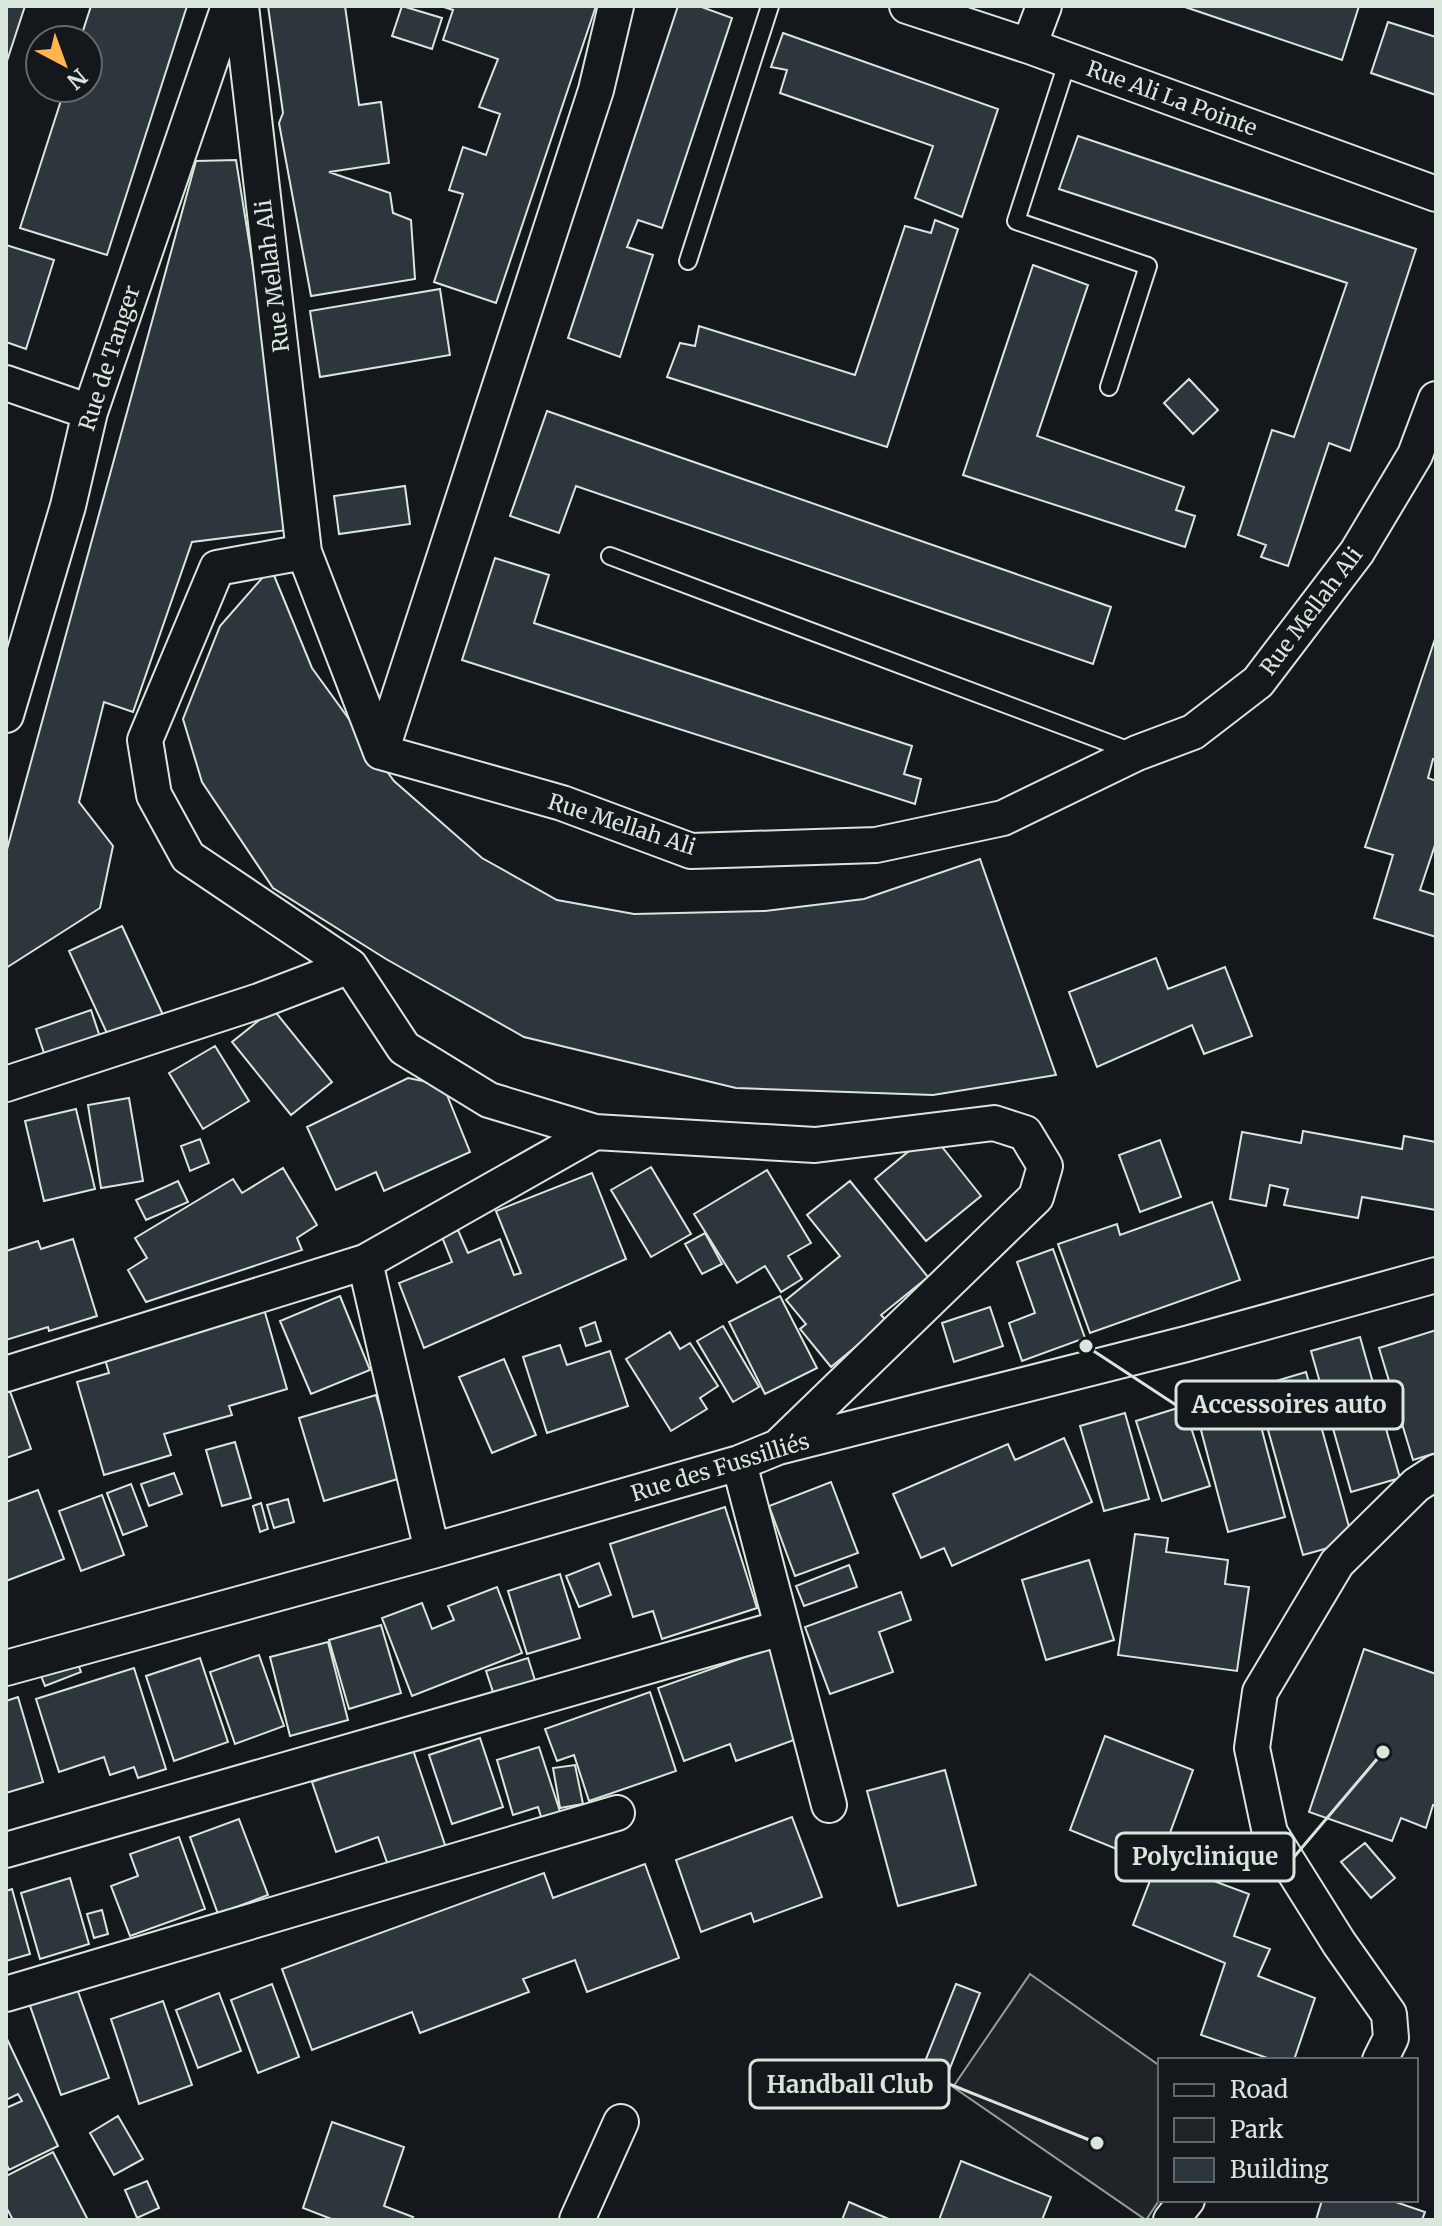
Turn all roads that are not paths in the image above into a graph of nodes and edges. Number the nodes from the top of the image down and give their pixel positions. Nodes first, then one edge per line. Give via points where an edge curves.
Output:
1 (229, 6) edge
2 (241, 6) edge
3 (616, 6) edge
4 (770, 6) edge
5 (907, 6) edge
6 (1044, 6) edge
7 (1029, 46) junction
8 (1068, 60) junction
9 (1436, 194) edge
10 (688, 261) dead end
11 (6, 383) edge
12 (1109, 387) dead end
13 (1436, 399) edge
14 (90, 412) junction
15 (304, 552) junction
16 (610, 556) dead end
17 (6, 715) edge
18 (381, 752) junction
19 (1137, 753) junction
20 (350, 966) junction
21 (6, 1084) edge
22 (595, 1132) junction
23 (365, 1262) junction
24 (1436, 1275) edge
25 (6, 1374) edge
26 (778, 1447) junction
27 (739, 1463) junction
28 (1436, 1472) edge
29 (432, 1551) junction
30 (781, 1628) junction
31 (6, 1668) edge
32 (829, 1805) dead end
33 (617, 1813) dead end
34 (6, 1850) edge
35 (6, 1994) edge
36 (1381, 2058) edge
37 (621, 2122) dead end
38 (1185, 2202) edge
39 (577, 2220) edge
40 (1171, 2220) edge

1 - 14 street, Rue de Tanger
2 - 15 street, Rue Mellah Ali
3 - 18 street via 596,90
4 - 10 lane
5 - 7 street, Rue Ali La Pointe
6 - 7 street
7 - 8 street, Rue Ali La Pointe
8 - 9 street, Rue Ali La Pointe
8 - 12 lane via 1016,221 1148,266
11 - 14 street
13 - 19 street, Rue Mellah Ali via 1415,455 1357,552 1258,682 1193,732
14 - 17 street, Rue de Tanger
15 - 18 street, Rue Mellah Ali
15 - 20 street via 217,568 145,740 154,795 188,857
16 - 19 lane
18 - 19 street, Rue Mellah Ali via 562,803 691,851 876,845 1003,818
20 - 21 street
20 - 22 street via 404,1048 489,1100
22 - 23 street
22 - 26 street via 815,1145 994,1123 1025,1133 1045,1166 1036,1197
23 - 25 street
23 - 29 street
24 - 26 street, Rue des Fussilliés
26 - 27 street, Rue des Fussilliés
27 - 29 street, Rue des Fussilliés
27 - 30 street
28 - 36 street via 1337,1563 1260,1692 1252,1748 1270,1833 1389,2014 1391,2038
29 - 31 street, Rue des Fussilliés
30 - 32 street
30 - 34 street
33 - 35 street
37 - 39 street
38 - 40 street

